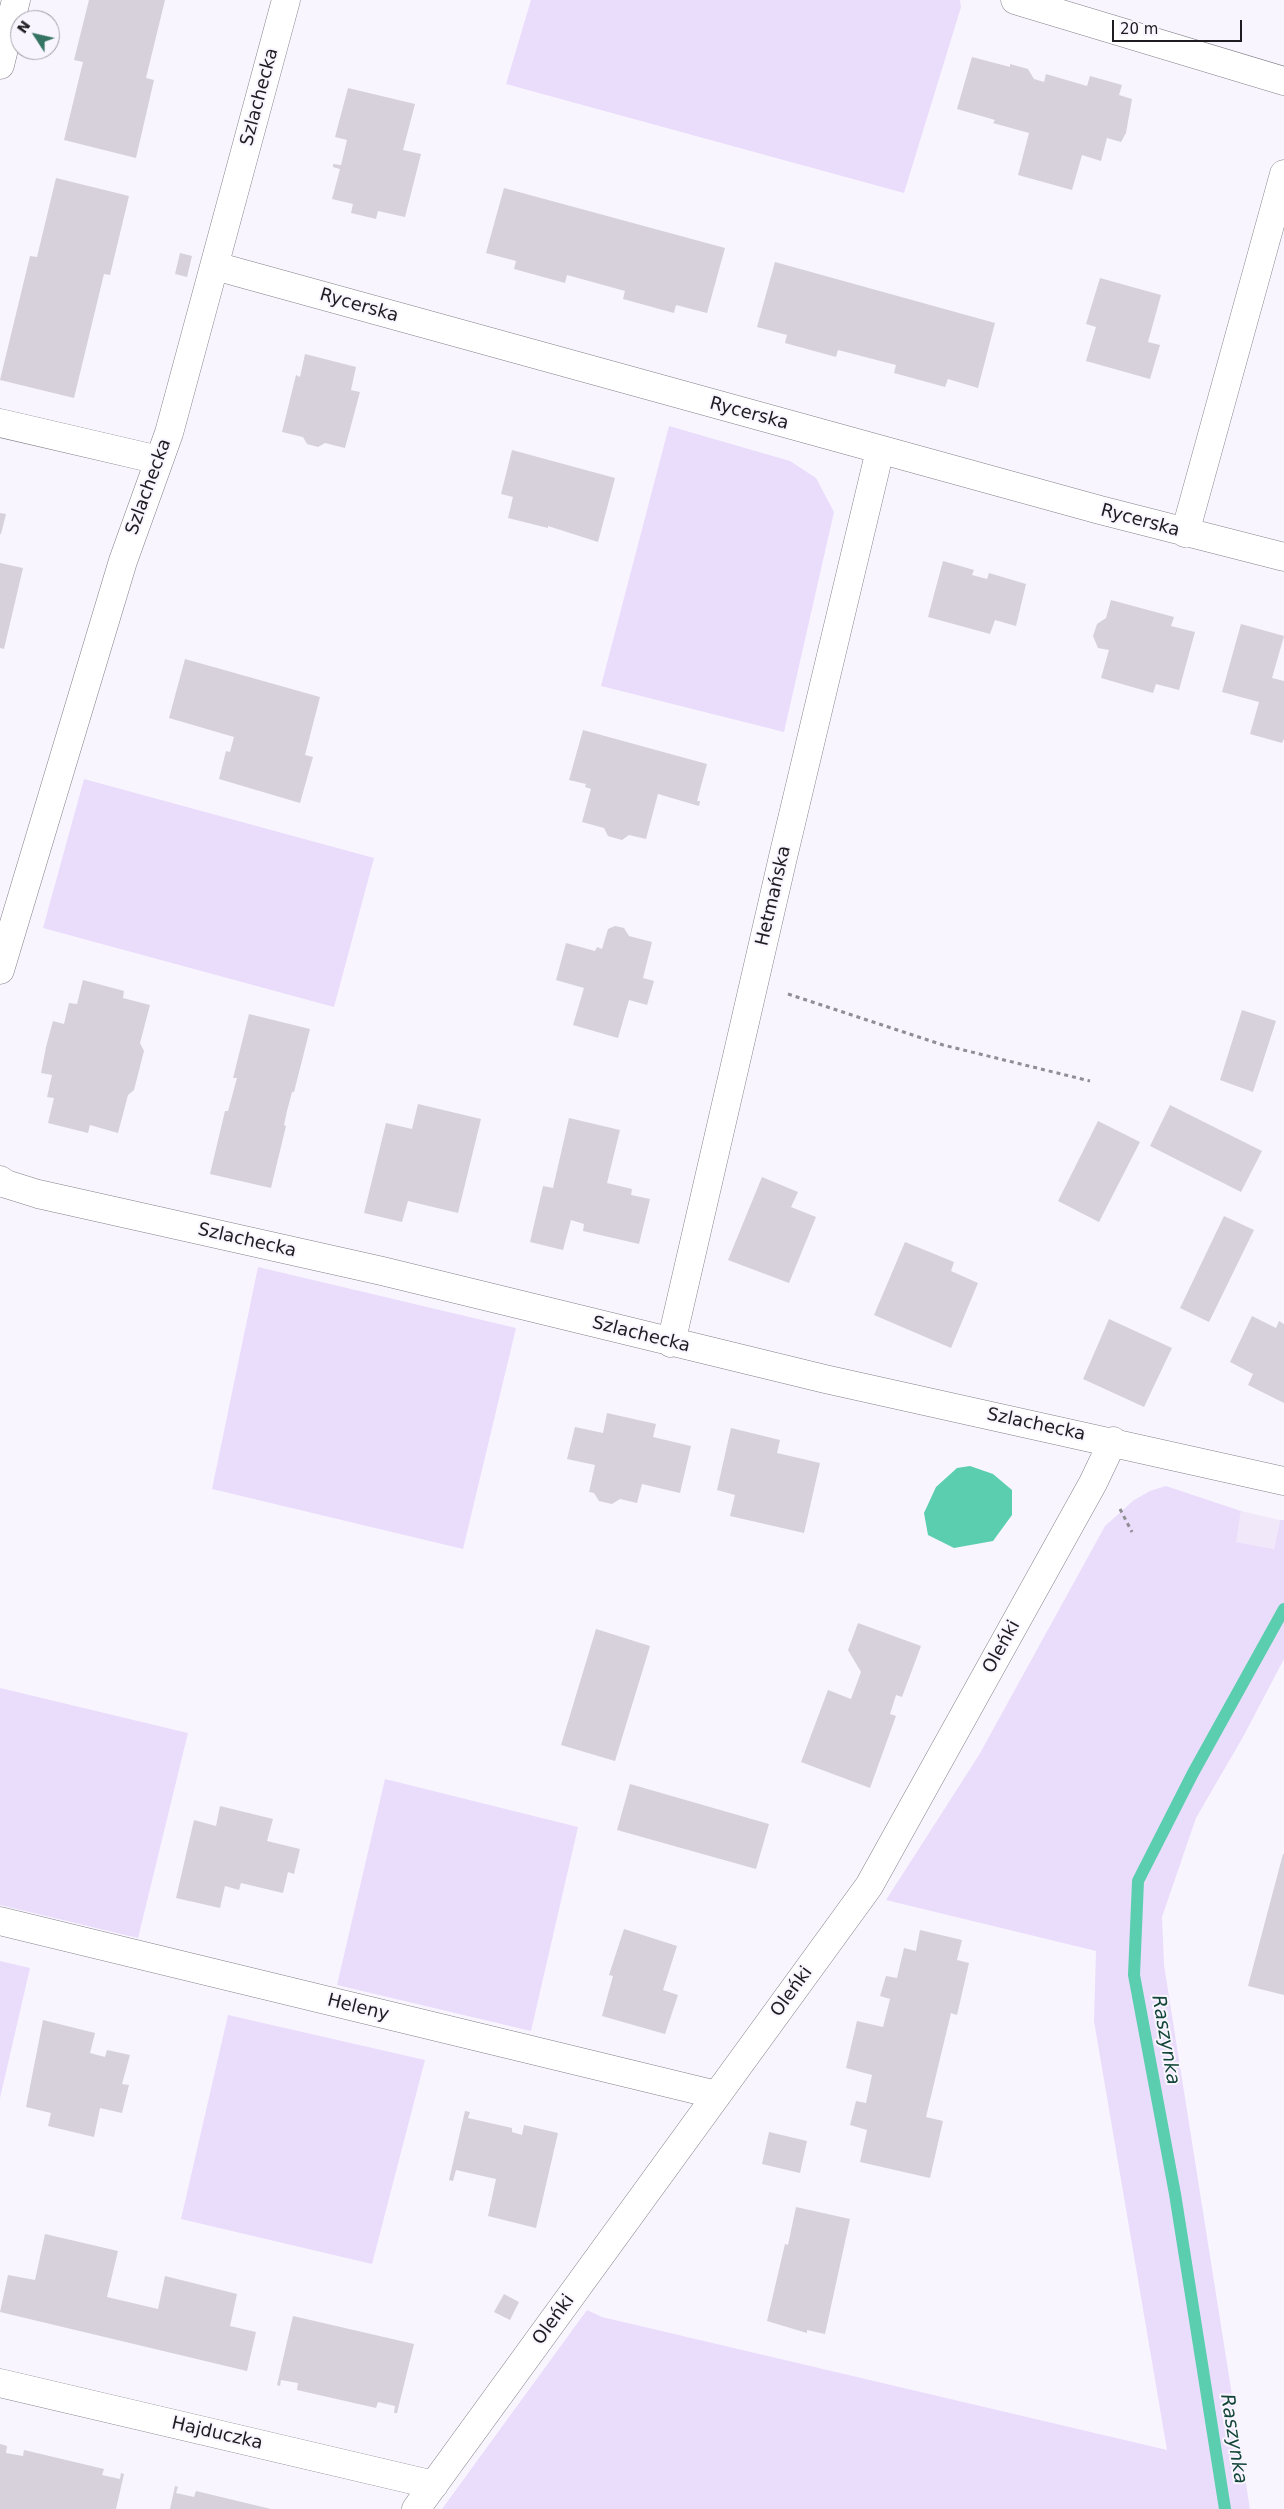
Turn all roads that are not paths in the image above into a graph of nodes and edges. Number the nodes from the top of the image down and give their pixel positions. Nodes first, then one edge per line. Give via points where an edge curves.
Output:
1 (16, 0) edge
2 (286, 0) edge
3 (1015, 0) edge
4 (0, 64) edge
5 (1284, 81) edge
6 (1284, 174) edge
7 (215, 266) junction
8 (0, 423) edge
9 (880, 450) junction
10 (158, 460) junction
11 (1185, 533) junction
12 (1284, 557) edge
13 (0, 970) edge
14 (0, 1180) edge
15 (672, 1343) junction
16 (1113, 1441) junction
17 (1284, 1481) edge
18 (0, 1921) edge
19 (716, 2095) junction
20 (0, 2383) edge
21 (434, 2485) junction
22 (416, 2509) edge

1 - 4 street
2 - 7 street, Szlachecka
3 - 5 street
6 - 11 street
7 - 9 street, Rycerska
7 - 10 street, Szlachecka via 169,433
8 - 10 street
9 - 11 street, Rycerska
9 - 15 street, Hetmańska
10 - 13 street, Szlachecka via 123,560
11 - 12 street, Rycerska
14 - 15 street, Szlachecka via 38,1194 382,1271
15 - 16 street, Szlachecka
16 - 17 street, Szlachecka
16 - 19 street, Oleńki via 1093,1483 869,1886
18 - 19 street, Heleny
19 - 21 street, Oleńki
20 - 21 street, Hajduczka
21 - 22 street, Oleńki

